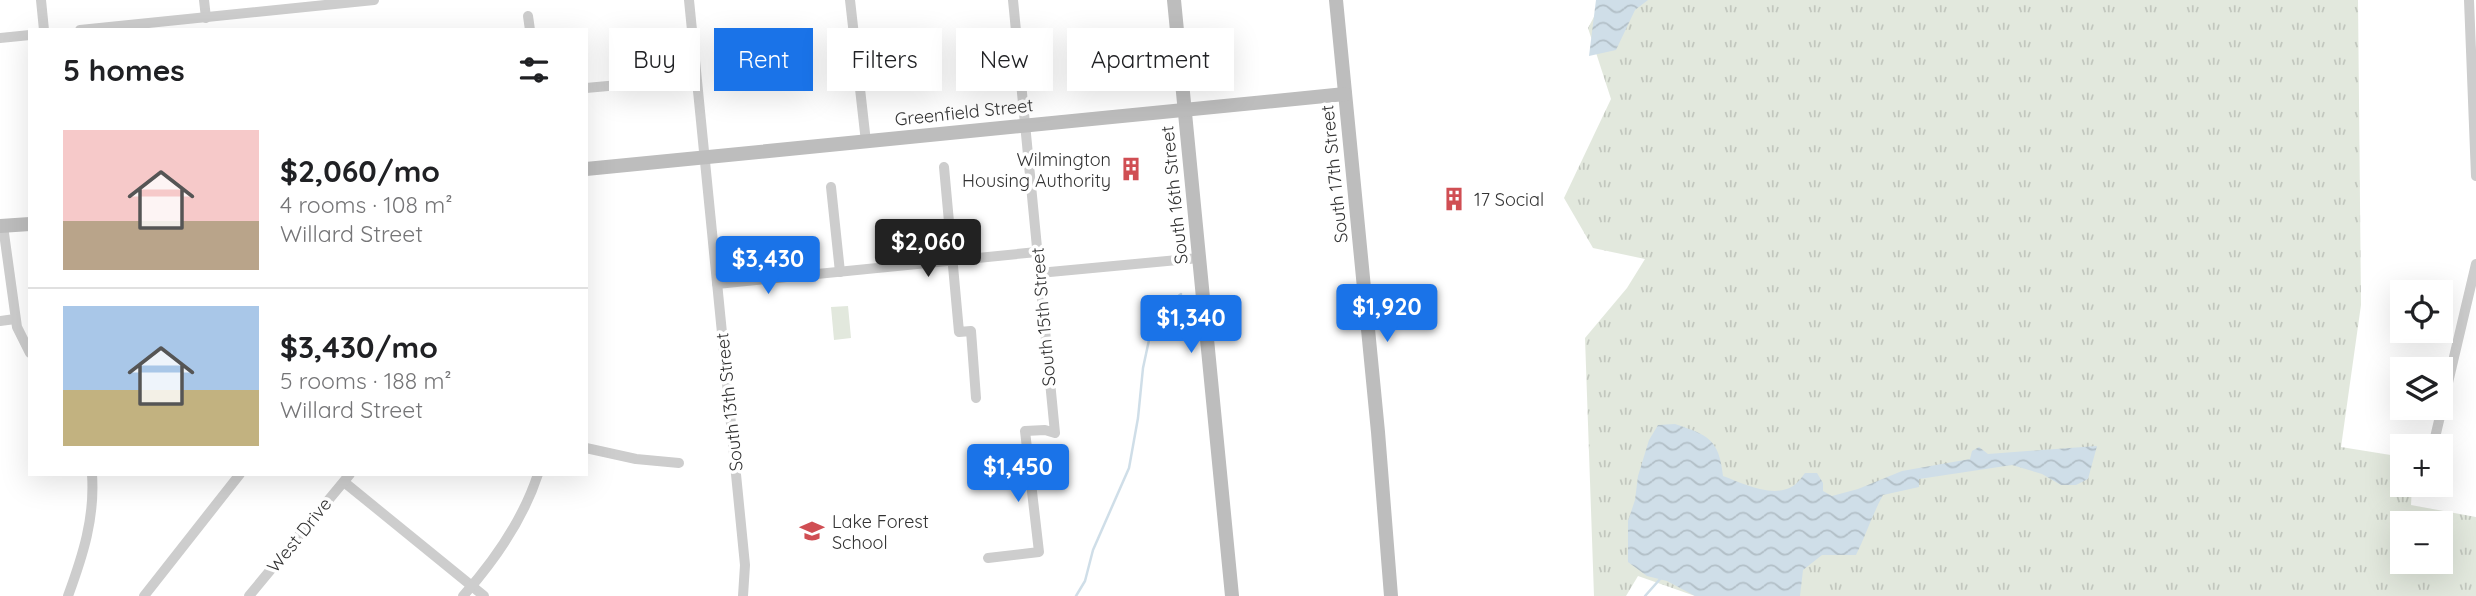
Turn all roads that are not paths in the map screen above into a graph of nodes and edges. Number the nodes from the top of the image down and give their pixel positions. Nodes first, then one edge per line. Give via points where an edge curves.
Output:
1 (41, 0) edge
2 (204, 0) edge
3 (374, 0) edge
4 (689, 0) edge
5 (850, 0) edge
6 (1013, 0) edge
7 (1174, 0) edge
8 (1336, 0) edge
9 (2469, 0) edge
10 (528, 16) dead end
11 (206, 18) junction
12 (44, 28) edge
13 (101, 28) edge
14 (530, 28) edge
15 (28, 35) edge
16 (0, 38) edge
17 (609, 86) edge
18 (588, 88) edge
19 (1345, 94) junction
20 (1185, 110) junction
21 (1026, 125) junction
22 (866, 142) junction
23 (704, 157) junction
24 (944, 167) dead end
25 (588, 169) edge
26 (2476, 176) edge
27 (831, 187) dead end
28 (28, 223) edge
29 (1, 226) edge
30 (1037, 252) junction
31 (1199, 258) junction
32 (954, 261) junction
33 (2476, 264) edge
34 (840, 272) junction
35 (1039, 273) junction
36 (717, 284) junction
37 (15, 320) junction
38 (0, 321) edge
39 (28, 350) edge
40 (976, 398) dead end
41 (2436, 434) edge
42 (588, 448) edge
43 (680, 463) dead end
44 (92, 476) edge
45 (238, 476) edge
46 (537, 476) edge
47 (347, 478) edge
48 (988, 558) dead end
49 (472, 586) junction
50 (68, 596) edge
51 (144, 596) edge
52 (249, 596) edge
53 (463, 596) edge
54 (484, 596) edge
55 (743, 596) edge
56 (1232, 596) edge
57 (1391, 596) edge

1 - 12 street
2 - 11 street
3 - 11 street
4 - 23 street, South 13th Street
5 - 22 street
6 - 21 street, South 15th Street
7 - 20 main road, South 16th Street
8 - 19 main road, South 17th Street
9 - 26 street
10 - 14 street
11 - 13 street
15 - 16 street
17 - 18 street
19 - 20 main road, Greenfield Street
19 - 57 main road, South 17th Street
20 - 21 main road, Greenfield Street
20 - 31 main road, South 16th Street
21 - 22 main road, Greenfield Street
21 - 30 street, South 15th Street
22 - 23 main road, Greenfield Street
23 - 25 main road, Greenfield Street
23 - 36 street, South 13th Street
24 - 32 street
27 - 34 street
28 - 29 main road
29 - 37 street
30 - 32 street
30 - 35 street, South 15th Street
31 - 35 street
31 - 56 main road, South 16th Street
32 - 34 street
32 - 40 street via 959,332 971,331
33 - 41 street
34 - 36 street
35 - 48 street, South 15th Street via 1055,433 1026,431 1039,552
36 - 55 street, South 13th Street via 745,565
37 - 38 street
37 - 39 street
42 - 43 street
44 - 50 street via 91,524
45 - 51 street
46 - 49 street via 505,542
47 - 49 street
47 - 52 street, West Drive
49 - 53 street
49 - 54 street

